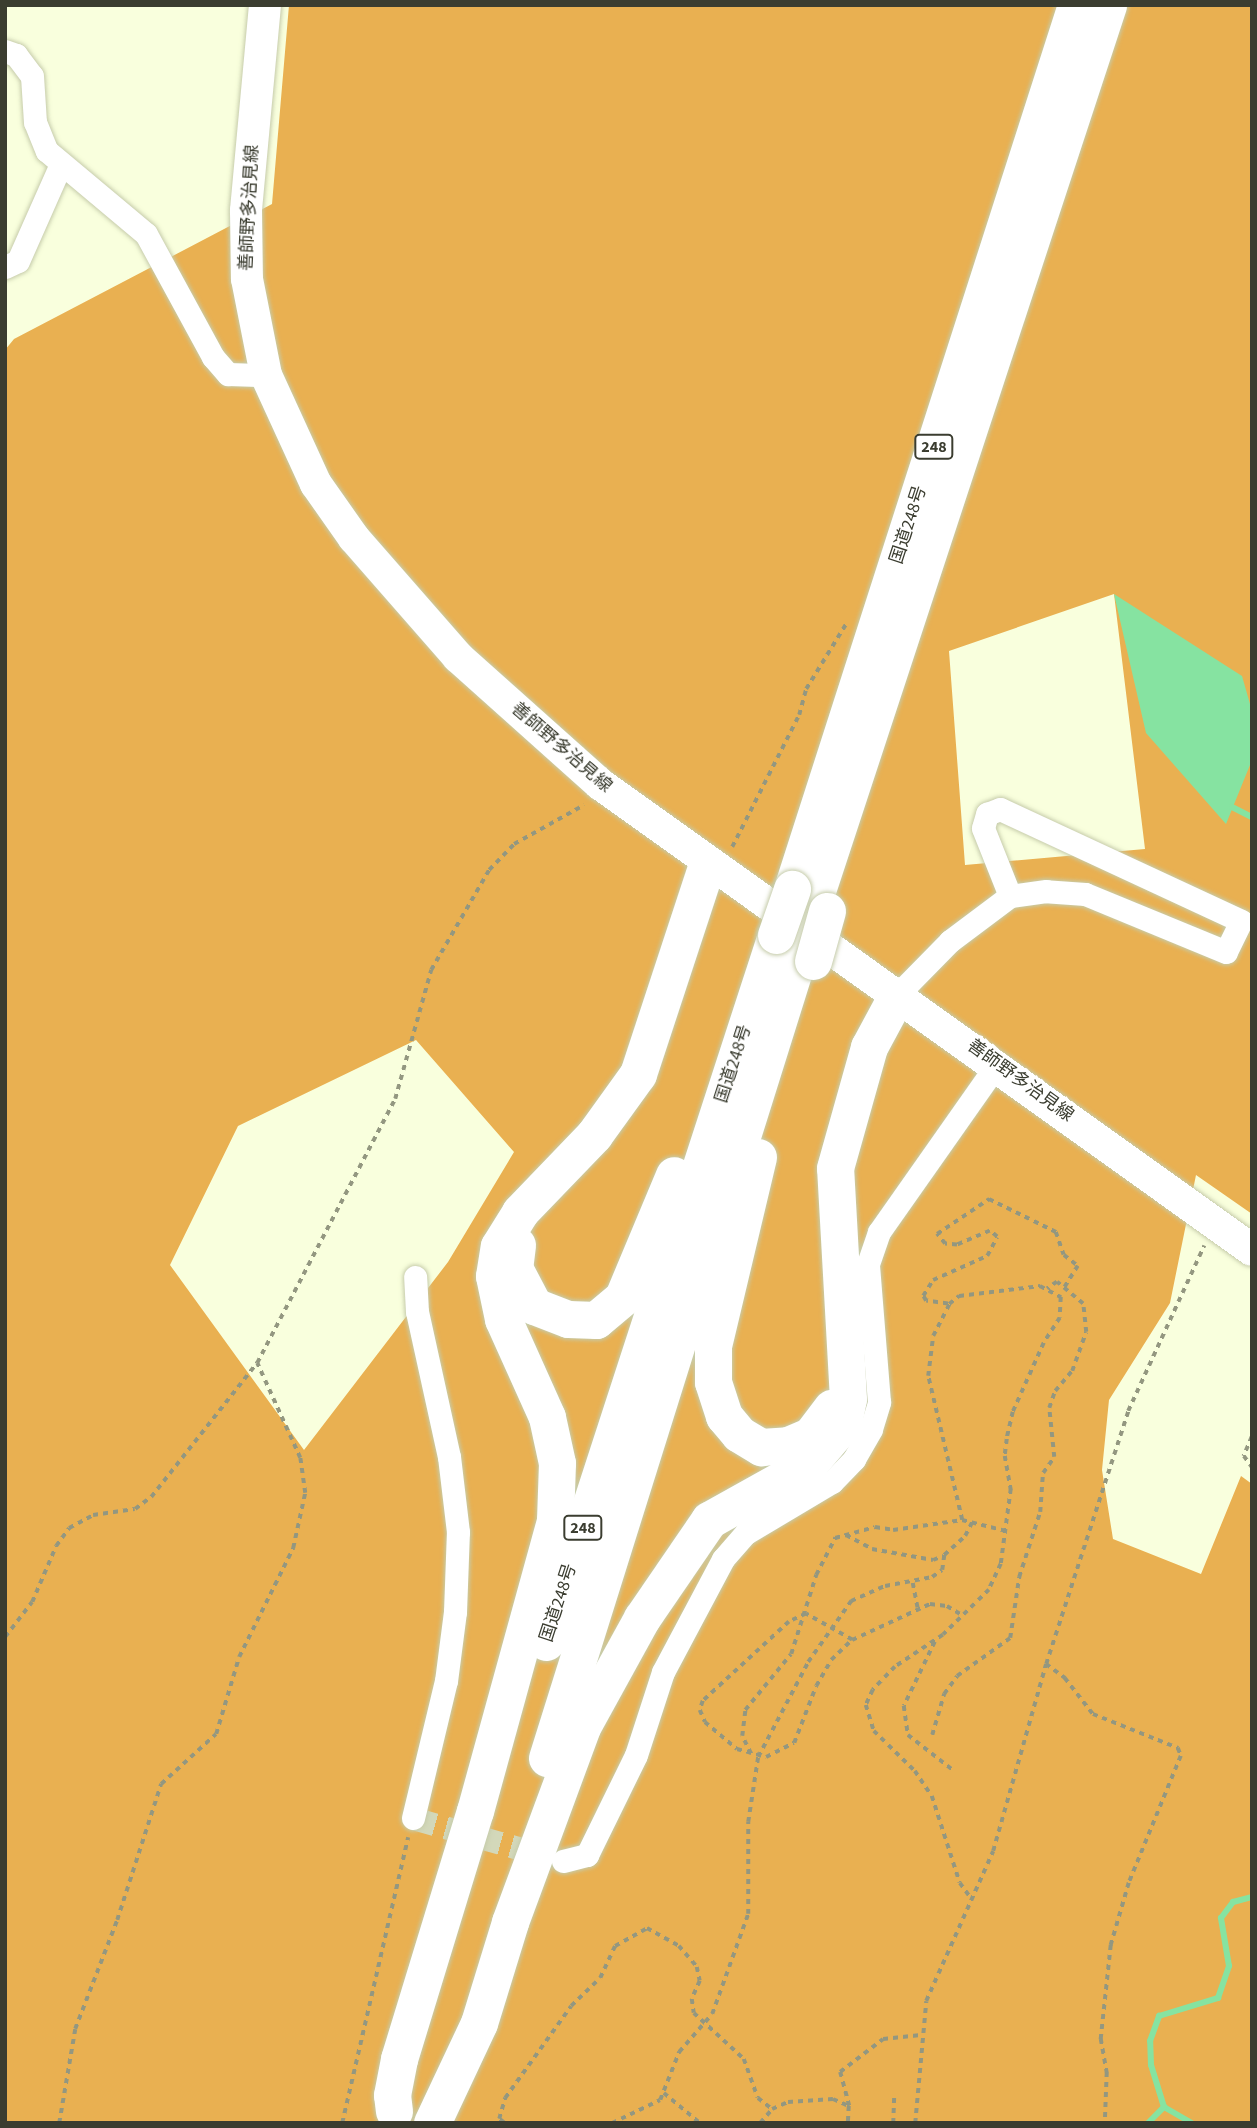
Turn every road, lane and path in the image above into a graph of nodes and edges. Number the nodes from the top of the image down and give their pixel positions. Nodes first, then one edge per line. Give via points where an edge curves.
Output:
1 (265, 5) edge
2 (1076, 5) edge
3 (1108, 5) edge
4 (5, 51) edge
5 (60, 166) junction
6 (5, 267) edge
7 (266, 376) junction
8 (851, 617) dead end
9 (600, 784) junction
10 (719, 858) junction
11 (1010, 896) junction
12 (811, 901) junction
13 (790, 949) junction
14 (897, 995) junction
15 (997, 1064) junction
16 (520, 1212) junction
17 (1217, 1224) junction
18 (1252, 1250) edge
19 (415, 1277) dead end
20 (1065, 1287) junction
21 (1047, 1289) junction
22 (949, 1304) junction
23 (257, 1363) junction
24 (844, 1379) junction
25 (1252, 1437) edge
26 (1252, 1467) edge
27 (962, 1520) junction
28 (972, 1522) junction
29 (1006, 1531) junction
30 (846, 1535) junction
31 (944, 1555) junction
32 (913, 1583) junction
33 (918, 1609) junction
34 (806, 1614) junction
35 (962, 1615) junction
36 (831, 1630) junction
37 (5, 1637) edge
38 (852, 1640) junction
39 (936, 1640) junction
40 (1046, 1664) junction
41 (932, 1735) dead end
42 (751, 1754) junction
43 (758, 1757) junction
44 (953, 1770) dead end
45 (413, 1818) joint
46 (563, 1861) tunnel mouth
47 (971, 1898) junction
48 (703, 2023) junction
49 (921, 2035) junction
50 (664, 2093) junction
51 (894, 2096) dead end
52 (849, 2106) junction
53 (772, 2109) junction
54 (393, 2117) edge
55 (59, 2123) edge
56 (342, 2123) edge
57 (431, 2123) edge
58 (504, 2123) edge
59 (540, 2123) edge
60 (551, 2123) edge
61 (612, 2123) edge
62 (699, 2123) edge
63 (760, 2123) edge
64 (848, 2123) edge
65 (893, 2123) edge
66 (915, 2123) edge
67 (1105, 2123) edge

1 - 7 main road, 善師野多治見線 via 246,211 247,279
2 - 12 highway, 国道248号 / 248
3 - 12 highway, 国道248号 / 248 via 880,707
4 - 5 street via 16,55 32,76 35,122 47,152
5 - 6 street via 18,261
5 - 7 street via 146,234 212,358 228,374
7 - 9 main road, 善師野多治見線 via 316,484 354,538 458,657
8 - 10 path via 806,689 799,716
9 - 10 main road, 善師野多治見線
9 - 23 path via 575,814 514,844 489,870 431,970 395,1099
10 - 14 main road, 善師野多治見線
10 - 16 highway via 638,1074 594,1135
11 - 11 street via 983,828 987,814 1000,809 1241,921 1226,952 1085,894 1046,891
11 - 14 street via 950,941
12 - 13 highway, 国道248号 / 248, bridge
13 - 16 highway via 733,1005 662,1208 623,1297 596,1320 568,1319 534,1306 514,1268
13 - 24 highway via 768,1115 716,1332 713,1382 724,1416 740,1434 761,1447 788,1445 811,1435 826,1419
13 - 54 highway, 国道248号 / 248
13 - 57 highway, 国道248号 / 248
14 - 15 main road, 善師野多治見線
14 - 24 highway via 869,1047 835,1168
15 - 17 main road, 善師野多治見線
15 - 46 street via 878,1232 868,1264 880,1402 871,1429 854,1459 832,1482 746,1533 723,1559 663,1672 636,1755 587,1855
16 - 54 highway via 499,1245 494,1276 503,1319 547,1417 557,1463 555,1520 475,1811 399,2059
17 - 18 main road, 善師野多治見線
17 - 40 path via 1128,1411
19 - 45 street via 417,1312 449,1457 458,1532 446,1681
20 - 21 path via 1052,1282
20 - 22 path via 1078,1266 1064,1255 1056,1233 999,1200 989,1199 937,1234 945,1244 957,1245 990,1231 997,1237 987,1256 933,1280 923,1296 926,1301
20 - 41 path via 1083,1304 1086,1332 1072,1371 1055,1391 1049,1408 1054,1457 1043,1473 1040,1512 1019,1577 1010,1638 957,1676 944,1694
21 - 22 path via 1010,1287 960,1296
21 - 29 path via 1060,1297 1060,1318 1013,1412 1004,1456 1011,1489
22 - 27 path via 933,1336 928,1376
23 - 37 path via 151,1497 135,1509 93,1515 69,1528 56,1546 32,1602
23 - 55 path via 300,1458 305,1493 293,1548 239,1657 216,1734 161,1784 117,1920 75,2029
24 - 57 highway via 848,1399 843,1424 830,1444 809,1464 709,1520 635,1630 582,1727 510,1922 479,2023
25 - 26 path via 1244,1456
27 - 28 path
27 - 30 path
28 - 29 path
28 - 31 path via 965,1536
29 - 35 path via 1001,1564 989,1590
30 - 31 path via 884,1551 933,1560
30 - 34 path via 835,1538 826,1553
31 - 32 path via 942,1570
32 - 33 path
32 - 36 path via 885,1586 851,1601
33 - 35 path via 939,1605
33 - 38 path
34 - 36 path
34 - 42 path via 791,1654 745,1710 742,1736
34 - 42 path via 789,1622 703,1700 700,1710 716,1735
35 - 39 path
36 - 38 path
36 - 43 path via 808,1662
38 - 43 path via 831,1660 816,1686 794,1743
39 - 44 path via 904,1706 908,1735
39 - 47 path via 895,1667 873,1690 866,1717 932,1796 960,1883
40 - 47 path via 993,1851
40 - 67 path via 1065,1678 1093,1714 1178,1748 1181,1756 1129,1883 1111,1945 1101,2039 1107,2072
42 - 43 path
43 - 48 path via 748,1822 748,1914 712,2014
45 - 56 path
47 - 49 path via 926,2001
48 - 50 path via 679,2052
48 - 53 path via 744,2059 758,2098
48 - 58 path via 694,2013 692,1999 700,1981 697,1967 679,1946 647,1928 638,1936 623,1939 600,1978 571,2006 505,2098 499,2119
49 - 52 path via 883,2039 841,2072
49 - 66 path
50 - 61 path via 660,2101
50 - 62 path
51 - 65 path
52 - 53 path via 816,2098
52 - 64 path
53 - 63 path
59 - 60 path

